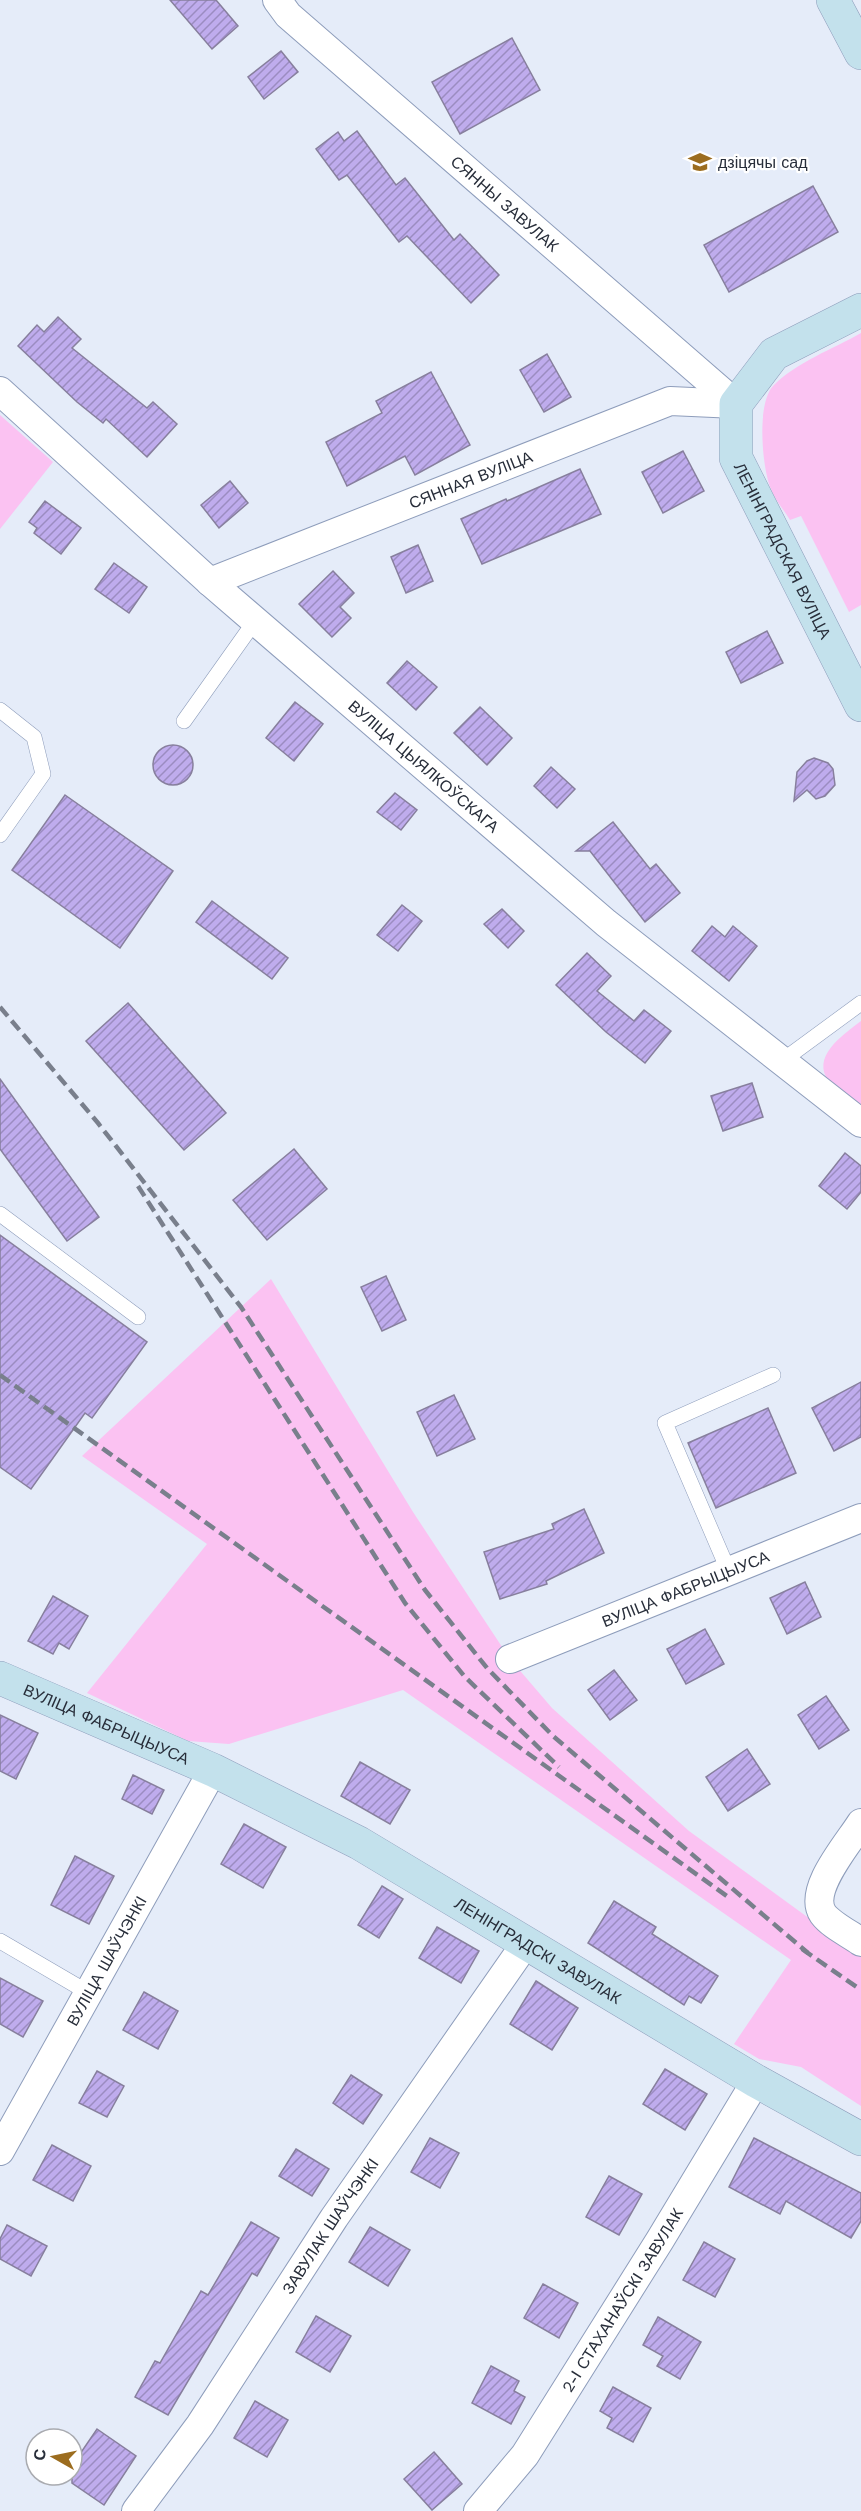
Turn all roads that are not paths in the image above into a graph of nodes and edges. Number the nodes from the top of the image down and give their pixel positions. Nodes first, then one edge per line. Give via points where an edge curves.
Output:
1 (277, 0) edge
2 (833, 0) edge
3 (859, 45) edge
4 (861, 310) edge
5 (0, 391) edge
6 (736, 404) junction
7 (210, 582) junction
8 (255, 621) junction
9 (861, 705) edge
10 (0, 710) edge
11 (184, 721) dead end
12 (0, 835) edge
13 (861, 1004) edge
14 (782, 1062) junction
15 (861, 1123) edge
16 (0, 1214) edge
17 (138, 1317) dead end
18 (773, 1375) dead end
19 (861, 1518) edge
20 (729, 1572) junction
21 (510, 1659) dead end
22 (0, 1678) edge
23 (213, 1770) junction
24 (861, 1823) edge
25 (0, 1941) edge
26 (861, 1941) edge
27 (526, 1943) junction
28 (89, 1993) junction
29 (756, 2081) junction
30 (861, 2139) edge
31 (0, 2151) edge
32 (136, 2511) edge
33 (478, 2511) edge

1 - 6 street, СЯННЫ ЗАВУЛАК via 297,23
2 - 3 street
4 - 6 street via 774,354
5 - 7 street, ВУЛІЦА ЦЫЯЛКОЎСКАГА
6 - 7 street, СЯННАЯ ВУЛІЦА via 670,401
6 - 9 street, ЛЕНІНГРАДСКАЯ ВУЛІЦА via 736,458
7 - 8 street, ВУЛІЦА ЦЫЯЛКОЎСКАГА
8 - 11 lane
8 - 14 street, ВУЛІЦА ЦЫЯЛКОЎСКАГА via 606,923
10 - 12 lane via 34,737 43,774
13 - 14 lane
14 - 15 street, ВУЛІЦА ЦЫЯЛКОЎСКАГА
16 - 17 lane
18 - 20 lane via 665,1423
19 - 20 street, ВУЛІЦА ФАБРЫЦЫУСА
20 - 21 street, ВУЛІЦА ФАБРЫЦЫУСА
22 - 23 street, ВУЛІЦА ФАБРЫЦЫУСА
23 - 27 street, ЛЕНІНГРАДСКІ ЗАВУЛАК via 359,1843
23 - 28 street, ВУЛІЦА ШАЎЧЭНКІ
24 - 26 street via 820,1886 818,1902 824,1915
25 - 28 lane
27 - 29 street, ЛЕНІНГРАДСКІ ЗАВУЛАК
27 - 32 street, ЗАВУЛАК ШАЎЧЭНКІ via 334,2218 200,2426
28 - 31 street, ВУЛІЦА ШАЎЧЭНКІ
29 - 30 street, ЛЕНІНГРАДСКІ ЗАВУЛАК
29 - 33 street, 2-І СТАХАНАЎСКІ ЗАВУЛАК via 525,2455

